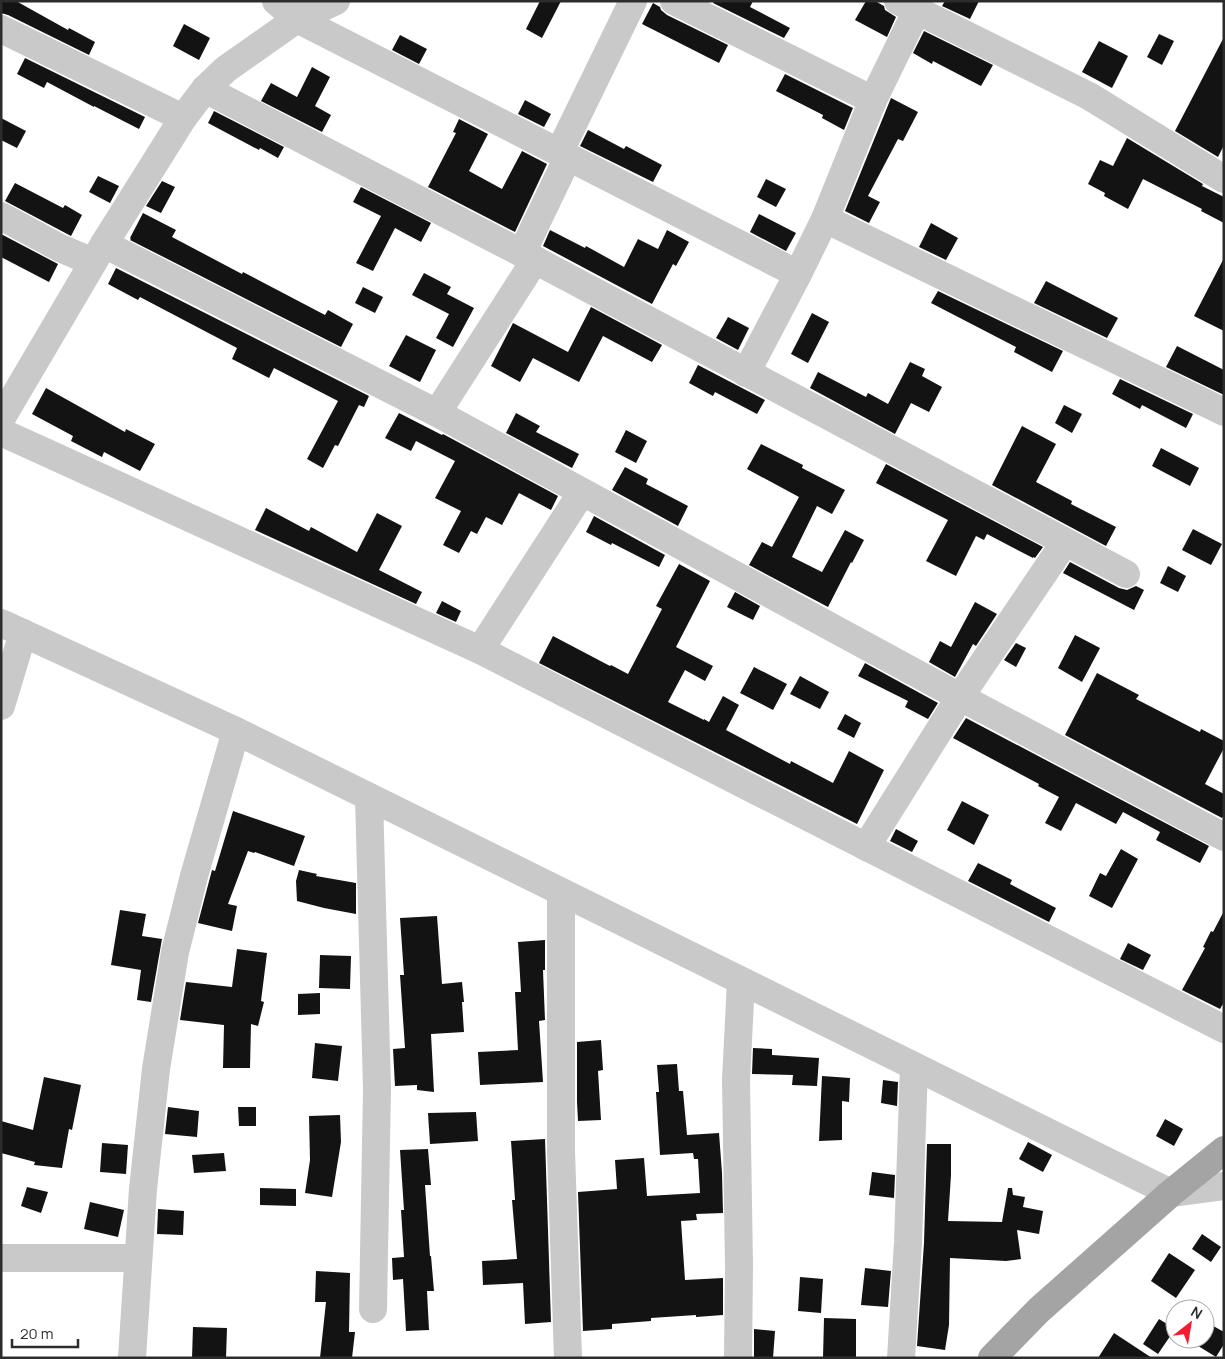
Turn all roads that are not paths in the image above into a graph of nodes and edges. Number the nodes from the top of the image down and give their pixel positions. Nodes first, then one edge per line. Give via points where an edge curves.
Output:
1 (276, 1) edge
2 (336, 1) edge
3 (632, 1) edge
4 (674, 1) edge
5 (908, 6) edge
6 (297, 19) junction
7 (1, 29) edge
8 (205, 89) junction
9 (873, 100) junction
10 (184, 118) junction
11 (563, 155) junction
12 (1224, 179) edge
13 (1, 216) edge
14 (824, 219) junction
15 (99, 253) junction
16 (528, 257) junction
17 (798, 274) junction
18 (746, 373) junction
19 (437, 412) junction
20 (1224, 412) edge
21 (1, 419) edge
22 (1, 432) edge
23 (582, 492) junction
24 (1065, 542) junction
25 (1126, 574) dead end
26 (12, 628) edge
27 (480, 650) junction
28 (960, 697) junction
29 (1, 706) edge
30 (236, 731) junction
31 (369, 797) junction
32 (1224, 837) edge
33 (866, 847) junction
34 (561, 892) junction
35 (741, 981) junction
36 (1224, 1030) edge
37 (914, 1066) junction
38 (1224, 1150) edge
39 (1224, 1186) edge
40 (1171, 1194) junction
41 (1, 1258) edge
42 (138, 1258) junction
43 (373, 1309) dead end
44 (132, 1358) edge
45 (568, 1358) edge
46 (738, 1358) edge
47 (901, 1358) edge
48 (992, 1358) edge

1 - 6 street
2 - 6 street
3 - 11 street
4 - 9 street
5 - 9 street
5 - 12 street via 1089,96
6 - 8 street
6 - 11 street
7 - 10 street
8 - 10 street
8 - 16 street
9 - 14 street
10 - 15 street
11 - 16 street
11 - 17 street
13 - 15 street via 60,248
14 - 17 street
14 - 20 street
15 - 19 street
15 - 21 street
16 - 18 street
16 - 19 street
17 - 18 street
18 - 24 street
19 - 23 street
22 - 27 street
23 - 27 street
23 - 28 street
24 - 25 street
24 - 28 street
26 - 29 street
26 - 30 street
27 - 33 street
28 - 32 street
28 - 33 street
30 - 31 street
30 - 42 street via 175,952 156,1069
31 - 34 street
31 - 43 street via 377,1088
33 - 36 street
34 - 35 street
34 - 45 street via 561,1151
35 - 37 street
35 - 46 street via 736,1080
37 - 40 street
37 - 47 street
38 - 40 main road
39 - 40 street
40 - 48 main road via 1039,1310
41 - 42 street
42 - 44 street

